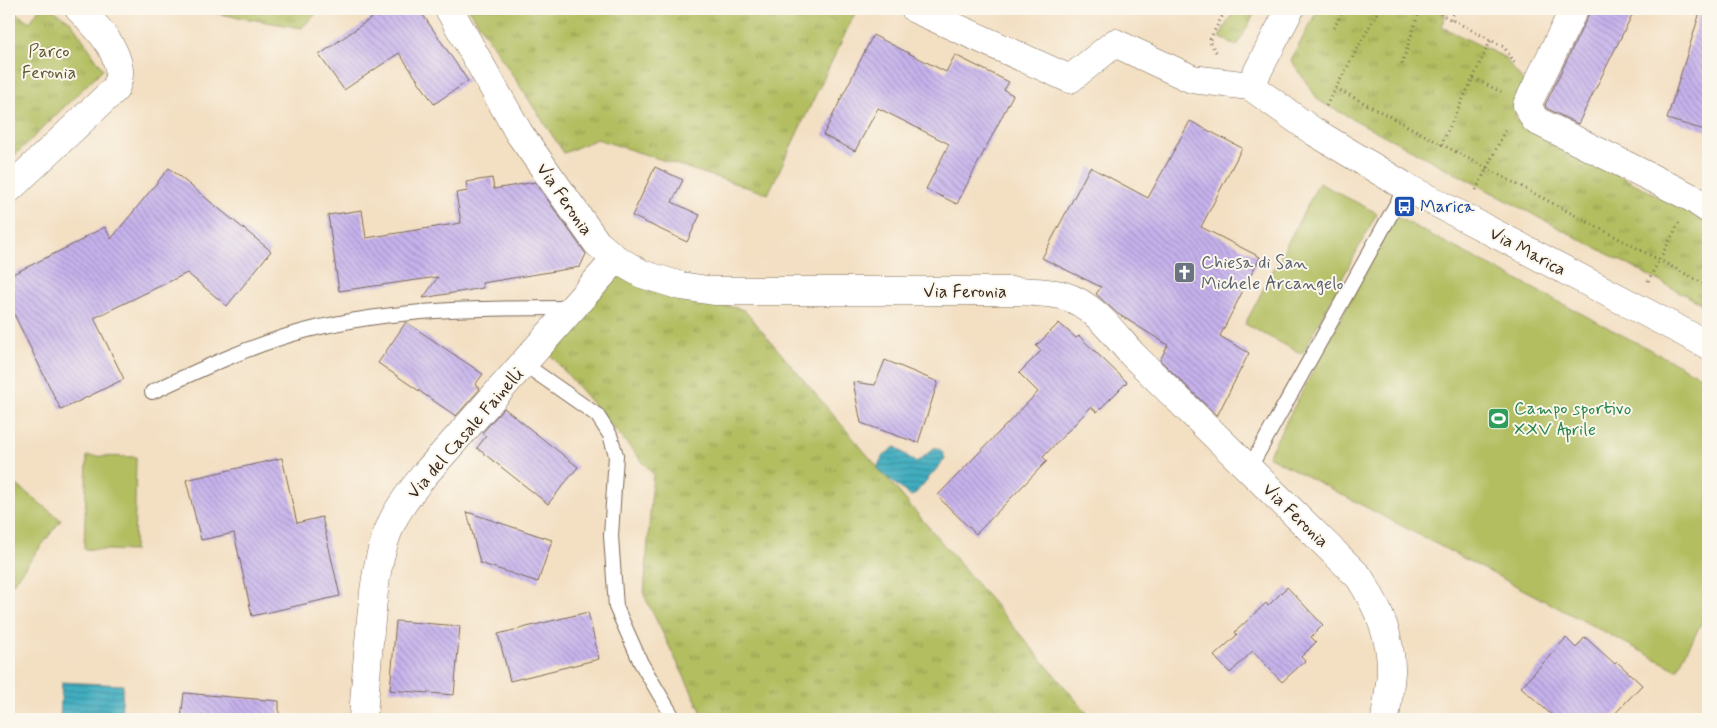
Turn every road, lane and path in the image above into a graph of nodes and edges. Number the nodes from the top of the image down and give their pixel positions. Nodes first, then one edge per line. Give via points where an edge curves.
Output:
1 (79, 9) edge
2 (449, 9) edge
3 (915, 9) edge
4 (1226, 9) edge
5 (1290, 9) edge
6 (1344, 9) edge
7 (1379, 9) edge
8 (1420, 9) edge
9 (1431, 9) edge
10 (1454, 9) edge
11 (1574, 9) edge
12 (1451, 20) junction
13 (1334, 28) dead end
14 (1491, 40) junction
15 (1218, 55) dead end
16 (1402, 64) dead end
17 (1474, 78) junction
18 (1250, 86) junction
19 (1336, 88) junction
20 (1530, 98) junction
21 (1312, 131) junction
22 (1441, 145) junction
23 (1486, 169) junction
24 (1406, 187) junction
25 (9, 189) edge
26 (1708, 209) edge
27 (1464, 217) junction
28 (1675, 232) dead end
29 (616, 260) junction
30 (1659, 260) junction
31 (1708, 286) edge
32 (1634, 306) junction
33 (574, 308) junction
34 (1708, 345) edge
35 (524, 364) junction
36 (152, 392) dead end
37 (1249, 469) junction
38 (363, 719) edge
39 (674, 719) edge
40 (1385, 719) edge

1 - 25 street via 101,31 115,55 119,71 115,90
2 - 29 street, Via Feronia via 519,134 589,234
3 - 18 street via 1070,79 1114,43 1192,79
4 - 15 path via 1209,41
5 - 18 street
6 - 13 path
7 - 19 path
8 - 16 path
9 - 12 path
10 - 12 path
11 - 20 street
12 - 14 path
14 - 17 path
14 - 20 path via 1504,48
17 - 20 path
17 - 22 path
18 - 21 street, Via Marica
19 - 21 path
19 - 22 path
20 - 23 path via 1502,135
20 - 26 street via 1535,120
21 - 24 street, Via Marica
22 - 23 path
23 - 27 path
23 - 30 path
24 - 27 street, Via Marica
24 - 37 lane
27 - 32 street, Via Marica
28 - 30 path
29 - 33 street, Via del Casale Fainelli
29 - 37 street, Via Feronia via 669,283 714,291 1016,291 1065,296 1098,316
30 - 31 path
30 - 32 path
32 - 34 street, Via Marica
33 - 35 street, Via del Casale Fainelli
33 - 36 lane via 424,311 329,325 272,341
35 - 38 street, Via del Casale Fainelli via 424,474 393,521 376,579
35 - 39 lane via 597,415 610,434 616,455 611,536 616,607 641,663
37 - 40 street, Via Feronia via 1351,568 1373,598 1390,654

